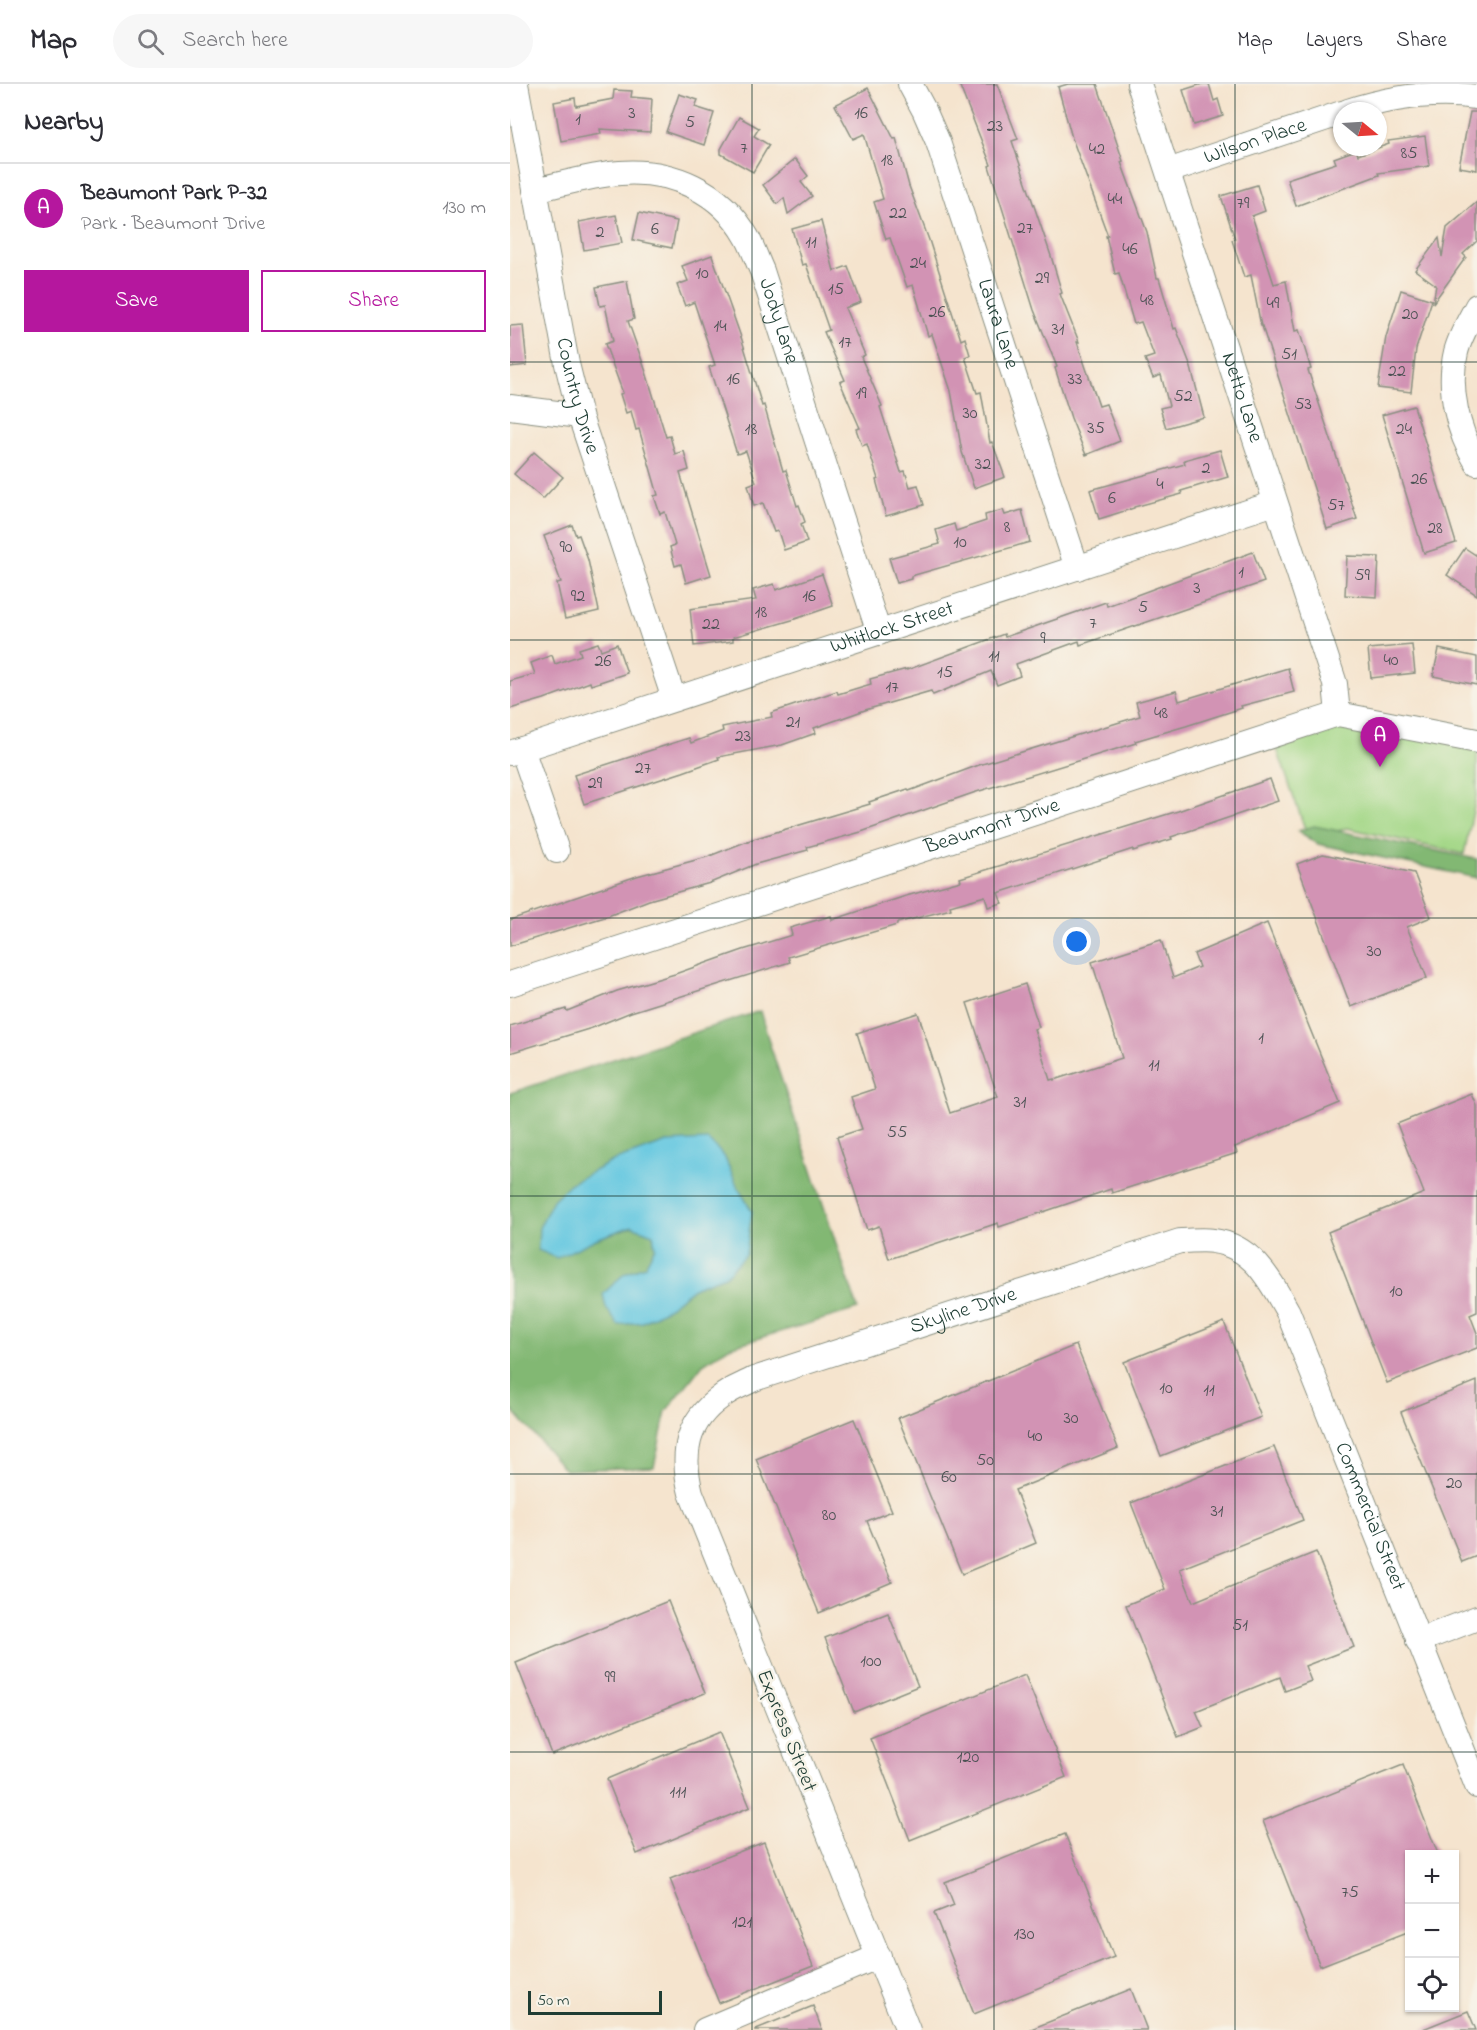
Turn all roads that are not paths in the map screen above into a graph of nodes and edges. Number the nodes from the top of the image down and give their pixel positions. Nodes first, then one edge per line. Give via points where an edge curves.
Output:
1 (910, 84) edge
2 (1139, 84) edge
3 (514, 94) edge
4 (1477, 97) edge
5 (1378, 102) edge
6 (1333, 116) edge
7 (1168, 171) junction
8 (535, 190) junction
9 (1477, 306) edge
10 (510, 407) edge
11 (580, 416) junction
12 (1477, 464) edge
13 (1275, 503) junction
14 (1077, 568) junction
15 (879, 633) junction
16 (674, 699) junction
17 (1338, 714) junction
18 (1477, 741) edge
19 (516, 751) edge
20 (557, 851) dead end
21 (510, 984) edge
22 (1249, 1254) joint
23 (693, 1429) joint
24 (1477, 1618) edge
25 (1418, 1641) junction
26 (1477, 1786) edge
27 (879, 1956) junction
28 (705, 2030) edge
29 (908, 2030) edge

1 - 14 street, Laura Lane via 938,142
2 - 7 street, Netto Lane
3 - 8 street, Country Drive
4 - 5 street via 1431,94
6 - 7 street, Wilson Place
7 - 13 street, Netto Lane
8 - 11 street, Country Drive
8 - 15 street, Jody Lane via 619,173 656,173 702,190 737,221 762,271
9 - 12 street via 1455,353 1453,377 1461,431
10 - 11 street
11 - 16 street, Country Drive
13 - 14 street, Whitlock Street
13 - 17 street, Netto Lane via 1335,684
14 - 15 street, Whitlock Street
15 - 16 street, Whitlock Street
16 - 19 street, Whitlock Street
17 - 18 street, Beaumont Drive
17 - 21 street, Beaumont Drive
19 - 20 street
22 - 23 street, Skyline Drive via 1212,1240 1180,1241 754,1379 721,1396 698,1418
22 - 25 street, Commercial Street via 1269,1277 1288,1312
23 - 27 street, Express Street via 685,1471 691,1493
24 - 25 street
25 - 26 street, Commercial Street
27 - 28 street
27 - 29 street, Express Street

